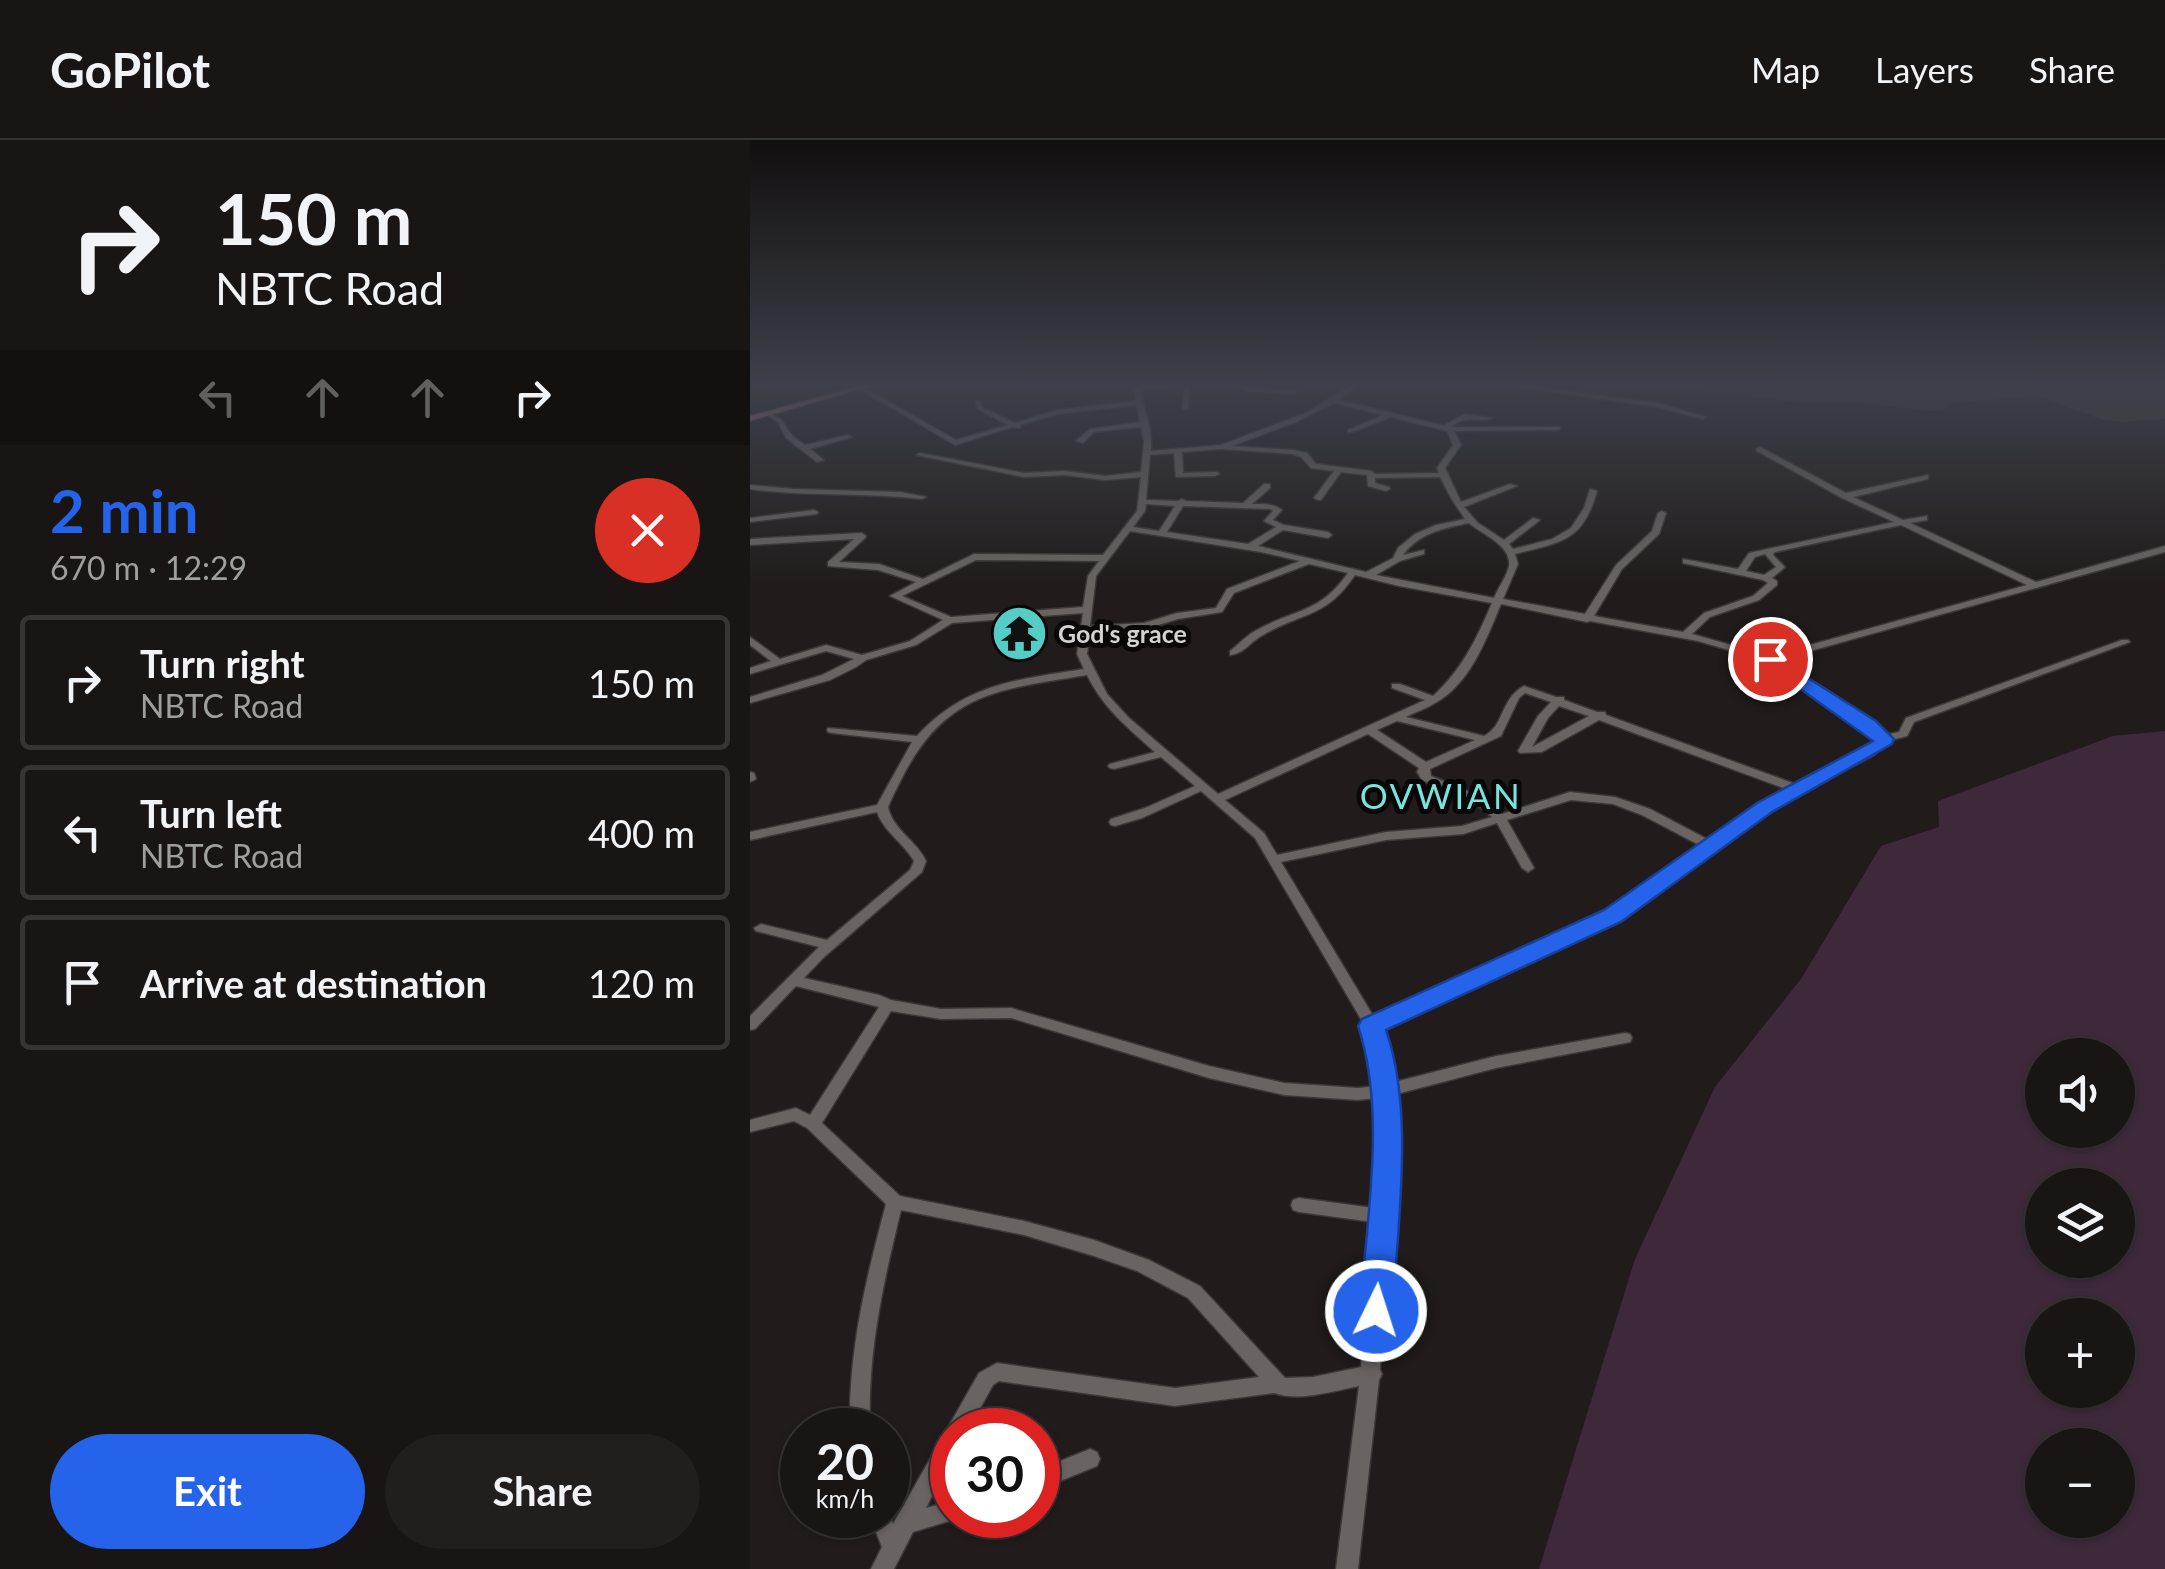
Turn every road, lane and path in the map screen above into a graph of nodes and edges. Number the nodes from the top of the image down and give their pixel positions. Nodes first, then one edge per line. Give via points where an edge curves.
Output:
1 (808, 451) edge
2 (1190, 451) edge
3 (1270, 451) edge
4 (1453, 451) edge
5 (1763, 451) edge
6 (1178, 452) junction
7 (1148, 453) joint
8 (920, 455) dead end
9 (820, 460) dead end
10 (1338, 470) junction
11 (1146, 474) junction
12 (1215, 474) dead end
13 (1444, 475) junction
14 (1374, 476) junction
15 (1925, 478) dead end
16 (1267, 486) dead end
17 (1513, 486) dead end
18 (750, 487) edge
19 (1386, 489) dead end
20 (1592, 491) dead end
21 (1845, 496) junction
22 (922, 497) dead end
23 (1318, 498) dead end
24 (1182, 500) junction
25 (1142, 502) junction
26 (1246, 504) junction
27 (1461, 505) junction
28 (814, 512) dead end
29 (1662, 513) dead end
30 (1924, 518) dead end
31 (750, 520) edge
32 (1472, 520) junction
33 (1536, 520) dead end
34 (1900, 522) junction
35 (1282, 527) junction
36 (1130, 529) junction
37 (1162, 534) junction
38 (1328, 535) dead end
39 (750, 542) edge
40 (1250, 547) junction
41 (1508, 548) junction
42 (2165, 549) edge
43 (1771, 550) junction
44 (1421, 552) dead end
45 (1104, 558) junction
46 (1396, 560) junction
47 (1686, 561) dead end
48 (1306, 562) junction
49 (1352, 572) junction
50 (1740, 573) junction
51 (1367, 575) junction
52 (925, 582) junction
53 (1774, 582) junction
54 (2034, 586) junction
55 (1495, 600) junction
56 (1086, 610) junction
57 (1587, 619) junction
58 (950, 620) junction
59 (1084, 629) junction
60 (1685, 635) junction
61 (750, 640) edge
62 (2125, 642) dead end
63 (1234, 654) dead end
64 (862, 658) junction
65 (1770, 659) junction
66 (778, 662) junction
67 (1090, 671) junction
68 (750, 672) edge
69 (1396, 686) dead end
70 (1560, 699) junction
71 (750, 700) edge
72 (1434, 700) junction
73 (1602, 714) junction
74 (1397, 718) junction
75 (1368, 729) junction
76 (832, 730) dead end
77 (916, 739) junction
78 (1484, 739) junction
79 (1884, 739) junction
80 (1163, 753) junction
81 (1114, 766) dead end
82 (1425, 767) junction
83 (1204, 786) junction
84 (1796, 788) junction
85 (1219, 798) junction
86 (882, 808) junction
87 (1503, 819) junction
88 (1116, 822) dead end
89 (750, 836) edge
90 (1711, 846) junction
91 (1276, 858) junction
92 (1528, 868) dead end
93 (762, 928) dead end
94 (830, 946) junction
95 (794, 981) junction
96 (886, 1005) junction
97 (750, 1025) edge
98 (1372, 1026) junction
99 (1626, 1038) dead end
100 (1385, 1091) junction
101 (813, 1124) junction
102 (750, 1126) edge
103 (896, 1202) junction
104 (1299, 1204) dead end
105 (1382, 1216) junction
106 (1372, 1374) junction
107 (1275, 1384) junction
108 (858, 1408) edge
109 (969, 1408) edge
110 (1090, 1459) dead end
111 (1060, 1471) edge
112 (930, 1477) edge
113 (910, 1513) edge
114 (889, 1538) edge
115 (898, 1538) edge
116 (893, 1548) junction
117 (882, 1569) edge
118 (1347, 1569) edge

1 - 9 street
2 - 6 street
3 - 10 street via 1300,453 1314,466
4 - 13 street via 1441,468
5 - 21 street
6 - 7 street
6 - 12 street via 1179,475
7 - 11 street
8 - 11 street via 1036,476
10 - 14 street
10 - 23 street
11 - 25 street
13 - 14 street
13 - 27 street
14 - 19 street via 1371,484
15 - 21 street
16 - 26 street
17 - 27 street
18 - 22 street
20 - 41 street via 1586,519 1564,538
21 - 34 street
24 - 25 street
24 - 26 street
24 - 37 street
25 - 36 street
26 - 35 street via 1276,508 1268,521
27 - 32 street
28 - 31 street
29 - 57 street via 1656,532 1619,567
30 - 34 street
32 - 41 street
32 - 46 street via 1426,530
33 - 41 street
34 - 43 street
34 - 54 street
35 - 38 street
35 - 40 street
36 - 37 street
36 - 45 street
37 - 40 street
39 - 52 street via 862,536 832,564 879,567
40 - 48 street
41 - 55 street via 1514,564
42 - 54 street
43 - 50 street via 1752,555
43 - 53 street via 1781,567
44 - 46 street
45 - 52 street via 974,556
45 - 56 street via 1092,576
46 - 51 street
47 - 50 street
48 - 49 street
48 - 59 street via 1230,591 1219,610 1145,626
49 - 51 street
49 - 63 street via 1329,602 1259,633
50 - 53 street
51 - 55 street
52 - 58 street via 895,596
53 - 60 street via 1756,598 1708,615
54 - 65 street
55 - 57 street
55 - 72 street via 1470,662
56 - 58 street
56 - 59 street
57 - 60 street
58 - 64 street via 913,643
59 - 67 street via 1082,654
60 - 65 street
61 - 66 street
62 - 79 street via 1910,720 1903,734
64 - 66 street via 826,648
64 - 71 street via 850,671
65 - 79 street
66 - 68 street
67 - 77 street via 954,704
67 - 80 street via 1111,706
69 - 72 street
70 - 73 street
70 - 73 street via 1542,716 1524,752
70 - 78 street via 1524,688 1497,734
72 - 74 street
73 - 84 street
74 - 75 street
74 - 78 street
75 - 82 street
75 - 85 street
76 - 77 street
77 - 86 street
78 - 82 street
79 - 84 street via 1870,753
80 - 81 street
80 - 83 street
82 - 87 street via 1426,778 1475,794
83 - 85 street
83 - 88 street via 1145,816
84 - 90 street
85 - 91 street
86 - 89 street
86 - 94 street via 891,830 916,850 920,862 900,888
87 - 90 street via 1570,796 1592,796 1646,812
87 - 91 street
87 - 92 street
90 - 98 street via 1612,916
91 - 98 street
93 - 94 street
94 - 95 street
95 - 96 street
95 - 97 street
96 - 100 street via 941,1014 1011,1013 1284,1089
96 - 101 street
98 - 100 street
99 - 100 street
100 - 105 street
101 - 102 street via 796,1114
101 - 103 street
103 - 107 street via 1024,1228 1143,1265 1194,1292
103 - 108 street via 861,1334
104 - 105 street
105 - 106 street
106 - 107 street via 1313,1386
106 - 118 street
107 - 109 street via 1175,1397 997,1372
110 - 111 street
112 - 113 street
114 - 116 street
115 - 116 street
116 - 117 street

